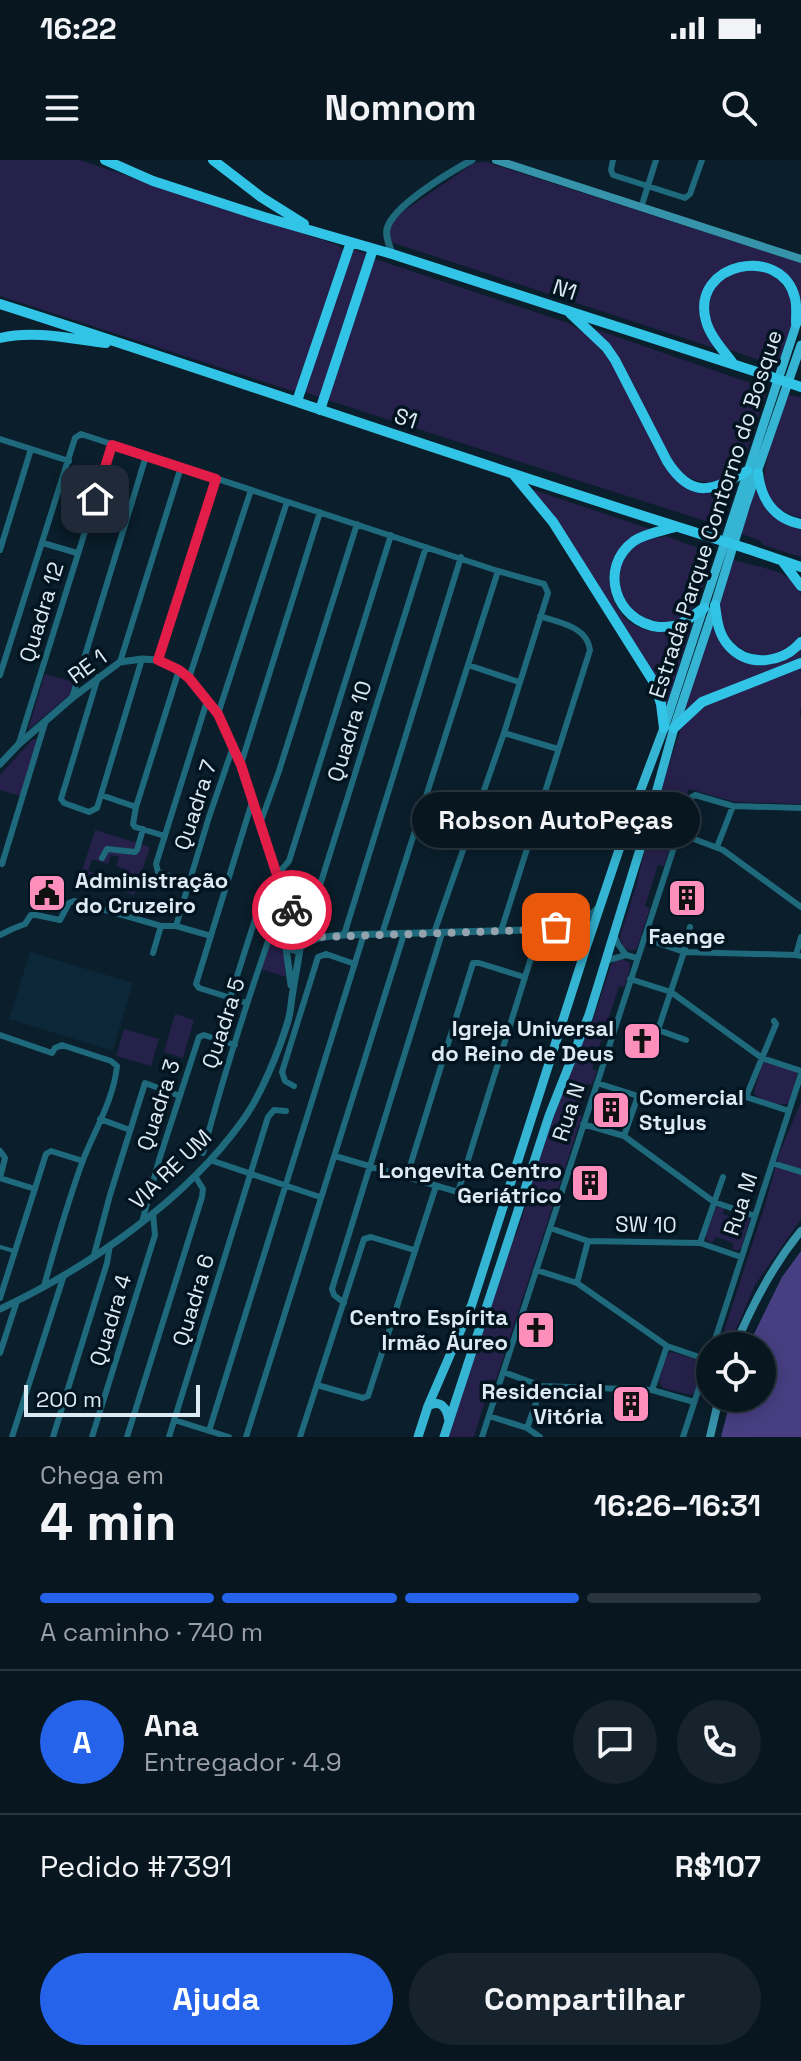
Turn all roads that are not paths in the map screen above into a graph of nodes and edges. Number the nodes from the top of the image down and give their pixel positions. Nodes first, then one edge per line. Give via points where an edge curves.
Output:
1 (105, 160) edge
2 (213, 160) edge
3 (472, 160) edge
4 (496, 160) edge
5 (613, 160) edge
6 (656, 160) edge
7 (702, 160) edge
8 (648, 186) junction
9 (641, 208) junction
10 (316, 232) junction
11 (351, 242) junction
12 (373, 249) junction
13 (392, 254) junction
14 (801, 259) edge
15 (0, 304) edge
16 (568, 311) junction
17 (801, 311) edge
18 (796, 323) junction
19 (0, 338) edge
20 (128, 345) junction
21 (801, 345) edge
22 (734, 364) junction
23 (801, 387) edge
24 (297, 401) junction
25 (320, 410) junction
26 (0, 439) edge
27 (112, 445) junction
28 (31, 449) junction
29 (146, 456) junction
30 (69, 461) junction
31 (181, 467) junction
32 (752, 472) junction
33 (513, 473) junction
34 (216, 479) junction
35 (251, 490) junction
36 (287, 502) junction
37 (320, 512) junction
38 (357, 524) junction
39 (801, 524) edge
40 (677, 526) junction
41 (391, 535) junction
42 (43, 543) junction
43 (426, 547) junction
44 (0, 548) edge
45 (77, 553) junction
46 (461, 557) junction
47 (782, 561) junction
48 (801, 567) edge
49 (498, 571) junction
50 (801, 586) edge
51 (715, 605) junction
52 (704, 608) junction
53 (540, 616) junction
54 (801, 642) edge
55 (142, 659) junction
56 (158, 660) junction
57 (120, 662) junction
58 (801, 663) edge
59 (468, 665) junction
60 (179, 670) junction
61 (0, 675) edge
62 (98, 677) junction
63 (189, 678) junction
64 (519, 682) junction
65 (72, 698) junction
66 (207, 701) junction
67 (218, 714) junction
68 (45, 723) junction
69 (669, 728) junction
70 (504, 733) junction
71 (19, 744) junction
72 (233, 747) junction
73 (558, 749) junction
74 (0, 764) edge
75 (241, 765) junction
76 (101, 795) junction
77 (253, 799) junction
78 (733, 806) junction
79 (136, 807) junction
80 (801, 808) edge
81 (261, 821) junction
82 (139, 828) junction
83 (678, 833) junction
84 (165, 836) junction
85 (622, 843) junction
86 (717, 847) junction
87 (638, 853) junction
88 (102, 858) dead end
89 (0, 863) edge
90 (277, 875) junction
91 (189, 883) junction
92 (265, 888) dead end
93 (284, 904) junction
94 (602, 904) junction
95 (801, 907) edge
96 (161, 926) junction
97 (176, 926) junction
98 (0, 927) edge
99 (298, 927) junction
100 (690, 927) dead end
101 (12, 929) junction
102 (285, 929) junction
103 (537, 930) junction
104 (501, 931) junction
105 (438, 933) junction
106 (614, 933) junction
107 (364, 934) junction
108 (382, 934) junction
109 (404, 934) junction
110 (0, 935) edge
111 (344, 935) junction
112 (211, 936) junction
113 (323, 937) junction
114 (801, 937) edge
115 (644, 938) junction
116 (287, 948) junction
117 (301, 948) junction
118 (586, 948) junction
119 (684, 952) junction
120 (153, 953) dead end
121 (626, 955) junction
122 (798, 955) edge
123 (637, 958) junction
124 (605, 961) junction
125 (355, 964) junction
126 (524, 977) junction
127 (630, 979) junction
128 (671, 992) junction
129 (292, 993) junction
130 (230, 998) junction
131 (247, 1003) junction
132 (568, 1009) junction
133 (589, 1015) junction
134 (774, 1021) dead end
135 (0, 1035) edge
136 (686, 1040) dead end
137 (235, 1045) junction
138 (762, 1058) junction
139 (801, 1072) edge
140 (597, 1083) junction
141 (294, 1086) dead end
142 (180, 1096) junction
143 (638, 1096) junction
144 (746, 1097) junction
145 (286, 1111) dead end
146 (789, 1111) junction
147 (100, 1119) junction
148 (583, 1124) junction
149 (130, 1130) junction
150 (624, 1136) junction
151 (0, 1151) edge
152 (203, 1153) dead end
153 (335, 1156) junction
154 (210, 1160) junction
155 (83, 1161) junction
156 (772, 1163) junction
157 (370, 1166) junction
158 (801, 1172) edge
159 (251, 1174) junction
160 (195, 1176) junction
161 (407, 1176) junction
162 (723, 1177) dead end
163 (0, 1178) edge
164 (285, 1184) junction
165 (436, 1186) junction
166 (35, 1189) junction
167 (320, 1197) junction
168 (714, 1202) junction
169 (153, 1213) junction
170 (755, 1216) junction
171 (142, 1222) junction
172 (550, 1228) junction
173 (801, 1231) edge
174 (588, 1241) junction
175 (700, 1243) junction
176 (110, 1245) junction
177 (0, 1247) edge
178 (414, 1250) junction
179 (14, 1251) junction
180 (94, 1255) junction
181 (741, 1257) junction
182 (536, 1270) junction
183 (64, 1275) junction
184 (577, 1283) junction
185 (44, 1286) junction
186 (0, 1298) edge
187 (17, 1301) junction
188 (344, 1303) junction
189 (0, 1309) edge
190 (717, 1332) edge
191 (741, 1332) edge
192 (667, 1346) junction
193 (0, 1353) edge
194 (696, 1354) edge
195 (503, 1372) junction
196 (317, 1385) junction
197 (542, 1386) junction
198 (652, 1390) junction
199 (696, 1396) edge
200 (694, 1402) junction
201 (428, 1406) junction
202 (716, 1412) edge
203 (489, 1416) junction
204 (174, 1420) junction
205 (449, 1421) junction
206 (527, 1428) junction
207 (209, 1431) junction
208 (12, 1437) edge
209 (53, 1437) edge
210 (92, 1437) edge
211 (127, 1437) edge
212 (169, 1437) edge
213 (229, 1437) edge
214 (246, 1437) edge
215 (300, 1437) edge
216 (418, 1437) edge
217 (444, 1437) edge
218 (482, 1437) edge
219 (540, 1437) edge
220 (683, 1437) edge
221 (710, 1437) edge

1 - 10 highway, N1 via 153,181
2 - 10 highway
3 - 13 street via 395,214 387,228
4 - 9 main road
5 - 8 street via 613,175
6 - 8 street
7 - 8 street via 688,197
8 - 9 street
9 - 14 main road
10 - 11 highway, N1
11 - 12 highway, N1
11 - 24 highway
12 - 13 highway, N1
12 - 25 highway
13 - 16 highway, N1
15 - 20 highway, S1
16 - 22 highway, N1
16 - 32 highway via 615,360 677,476 708,489
17 - 18 main road, Estrada Parque Contorno do Bosque
18 - 22 highway via 795,297 774,272 752,265 725,272 711,285 704,309 709,331
18 - 32 main road, Estrada Parque Contorno do Bosque
19 - 20 highway via 33,335
20 - 24 highway, S1
21 - 32 main road, Estrada Parque Contorno do Bosque
22 - 23 highway, N1, bridge
24 - 25 highway, S1
25 - 33 highway, S1
26 - 28 street
27 - 29 street
27 - 30 street, Quadra 12 via 78,434
27 - 45 street, Quadra 12
28 - 30 street
28 - 44 street
29 - 31 street
29 - 65 street
30 - 42 street, Quadra 12
31 - 34 street
31 - 57 street
32 - 39 highway via 767,503
32 - 51 main road, Estrada Parque Contorno do Bosque
32 - 52 main road, Estrada Parque Contorno do Bosque
33 - 40 highway, S1
33 - 69 highway via 553,522 655,684
34 - 35 street
34 - 56 street
35 - 36 street
35 - 63 street
36 - 37 street
36 - 67 street
37 - 38 street
37 - 75 street
38 - 41 street
38 - 81 street
40 - 47 highway, S1, bridge
40 - 52 highway via 646,535 626,549 616,571 617,596 645,625 677,625
41 - 43 street
41 - 90 street, Quadra 10 via 289,861
42 - 45 street
42 - 61 street, Quadra 12
43 - 46 street
43 - 93 street, Quadra 10 via 316,898 307,904
45 - 71 street, Quadra 12
46 - 49 street
46 - 111 street
47 - 48 highway, S1
47 - 50 highway
49 - 53 street via 546,586
49 - 59 street
51 - 54 highway via 721,634 741,655 769,661
51 - 69 main road, Estrada Parque Contorno do Bosque
52 - 69 main road, Estrada Parque Contorno do Bosque
53 - 64 street
53 - 73 street via 578,630 590,647
55 - 56 street, RE 1
55 - 57 street, RE 1
55 - 76 street
56 - 60 street, RE 1
57 - 62 street, RE 1
58 - 69 highway via 702,702
59 - 64 street
59 - 108 street
60 - 63 street, RE 1
60 - 79 street
62 - 65 street, RE 1
62 - 76 street via 61,802 89,812
63 - 66 street, RE 1
64 - 70 street
65 - 68 street, RE 1
66 - 67 street, RE 1
66 - 84 street, Quadra 7
67 - 72 street, RE 1
68 - 71 street, RE 1
68 - 89 street
69 - 85 main road
69 - 87 main road
70 - 73 street
70 - 105 street
71 - 74 street, RE 1
72 - 75 street, RE 1
72 - 91 street, Quadra 7
73 - 104 street
75 - 77 street, RE 1
76 - 79 street
77 - 81 street, RE 1
77 - 112 street
78 - 80 street
78 - 83 street, Rua N via 695,795
78 - 86 street
79 - 82 street via 133,821
81 - 90 street, RE 1
82 - 84 street
82 - 88 street via 135,852 107,849
83 - 86 street
83 - 115 street, Rua N
84 - 91 street, Quadra 7 via 156,869
85 - 87 main road via 632,843
85 - 94 main road
86 - 95 street
87 - 106 main road
90 - 93 street, RE 1
91 - 97 street, Quadra 7
92 - 130 street
93 - 99 street, RE 1
93 - 102 street, RE 1
93 - 131 street, Quadra 5
94 - 103 street via 585,921
94 - 118 main road
96 - 97 street
96 - 101 street via 74,901 60,920 34,915
96 - 120 street
97 - 112 street
98 - 101 street
99 - 102 street
99 - 113 street
99 - 117 street
100 - 119 street
101 - 110 street
102 - 116 street
103 - 104 street
103 - 118 street via 575,935
103 - 126 street
104 - 105 street
105 - 109 street
105 - 157 street
106 - 121 street
106 - 124 main road
107 - 108 street
107 - 111 street
107 - 125 street
108 - 109 street
109 - 153 street
111 - 113 street
112 - 130 street via 197,986
113 - 117 street
114 - 122 street
115 - 119 street
115 - 123 street, Rua N
116 - 117 street
116 - 129 street, VIA RE UM
117 - 129 street, VIA RE UM
118 - 132 main road
119 - 122 street
119 - 128 street
121 - 123 street
121 - 124 street
123 - 127 street, Rua N
124 - 133 main road
125 - 141 street via 326,954 318,957 282,1072
125 - 164 street
126 - 161 street via 473,963
126 - 165 street via 458,1192
127 - 128 street
127 - 140 street, Rua N
128 - 136 street via 658,1030
128 - 138 street
129 - 154 street, VIA RE UM via 289,1018 267,1076 244,1118
130 - 131 street
131 - 137 street, Quadra 5
132 - 133 main road via 574,1017
132 - 201 main road via 472,1304
133 - 205 main road via 549,1116
134 - 138 street
135 - 147 street via 52,1053 62,1045 115,1064
137 - 142 street, Quadra 3 via 201,1036
137 - 152 street, Quadra 5
138 - 139 street
138 - 144 street
139 - 146 street, Rua M
140 - 143 street
140 - 148 street, Rua N
142 - 149 street, Quadra 3 via 145,1083
142 - 171 street, Quadra 3
143 - 144 street
143 - 150 street
144 - 146 street
145 - 159 street, Quadra 6 via 274,1110 268,1117
146 - 156 street, Rua M
147 - 149 street
147 - 155 street
148 - 150 street
148 - 172 street, Rua N
149 - 180 street, Quadra 3
150 - 168 street
151 - 163 street
153 - 157 street
153 - 167 street
154 - 159 street
154 - 160 street, VIA RE UM
155 - 166 street via 48,1152
155 - 185 street
156 - 158 street
156 - 170 street, Rua M
157 - 161 street
157 - 188 street via 332,1289
159 - 164 street
159 - 204 street, Quadra 6
160 - 169 street, VIA RE UM
160 - 211 street, Quadra 6 via 202,1197
161 - 165 street
162 - 168 street
163 - 166 street
164 - 167 street
164 - 207 street
165 - 178 street
166 - 179 street
167 - 214 street
168 - 170 street
168 - 175 street
169 - 171 street, VIA RE UM
169 - 210 street, Quadra 4 via 155,1235
170 - 181 street, Rua M
171 - 176 street, VIA RE UM
172 - 174 street, SW 10
172 - 182 street, Rua N
173 - 191 main road
174 - 175 street, SW 10
174 - 184 street
175 - 181 street, SW 10
176 - 180 street, VIA RE UM
176 - 209 street, Quadra 4
177 - 179 street
178 - 188 street via 364,1239
178 - 196 street via 368,1396
179 - 186 street
180 - 183 street, VIA RE UM
181 - 190 street, Rua M
182 - 184 street
182 - 195 street, Rua N
183 - 185 street, VIA RE UM
183 - 208 street
184 - 192 street
185 - 187 street, VIA RE UM
187 - 189 street, VIA RE UM
187 - 193 street
188 - 196 street
192 - 194 street
192 - 198 street
195 - 197 street
195 - 203 street, Rua N
196 - 215 street
197 - 198 street
197 - 206 street
198 - 200 street
199 - 200 street
200 - 220 street
201 - 205 main road via 440,1403
201 - 216 main road
202 - 221 main road
203 - 206 street
203 - 218 street, Rua N
204 - 207 street
204 - 212 street, Quadra 6
205 - 217 main road
206 - 219 street
207 - 213 street

